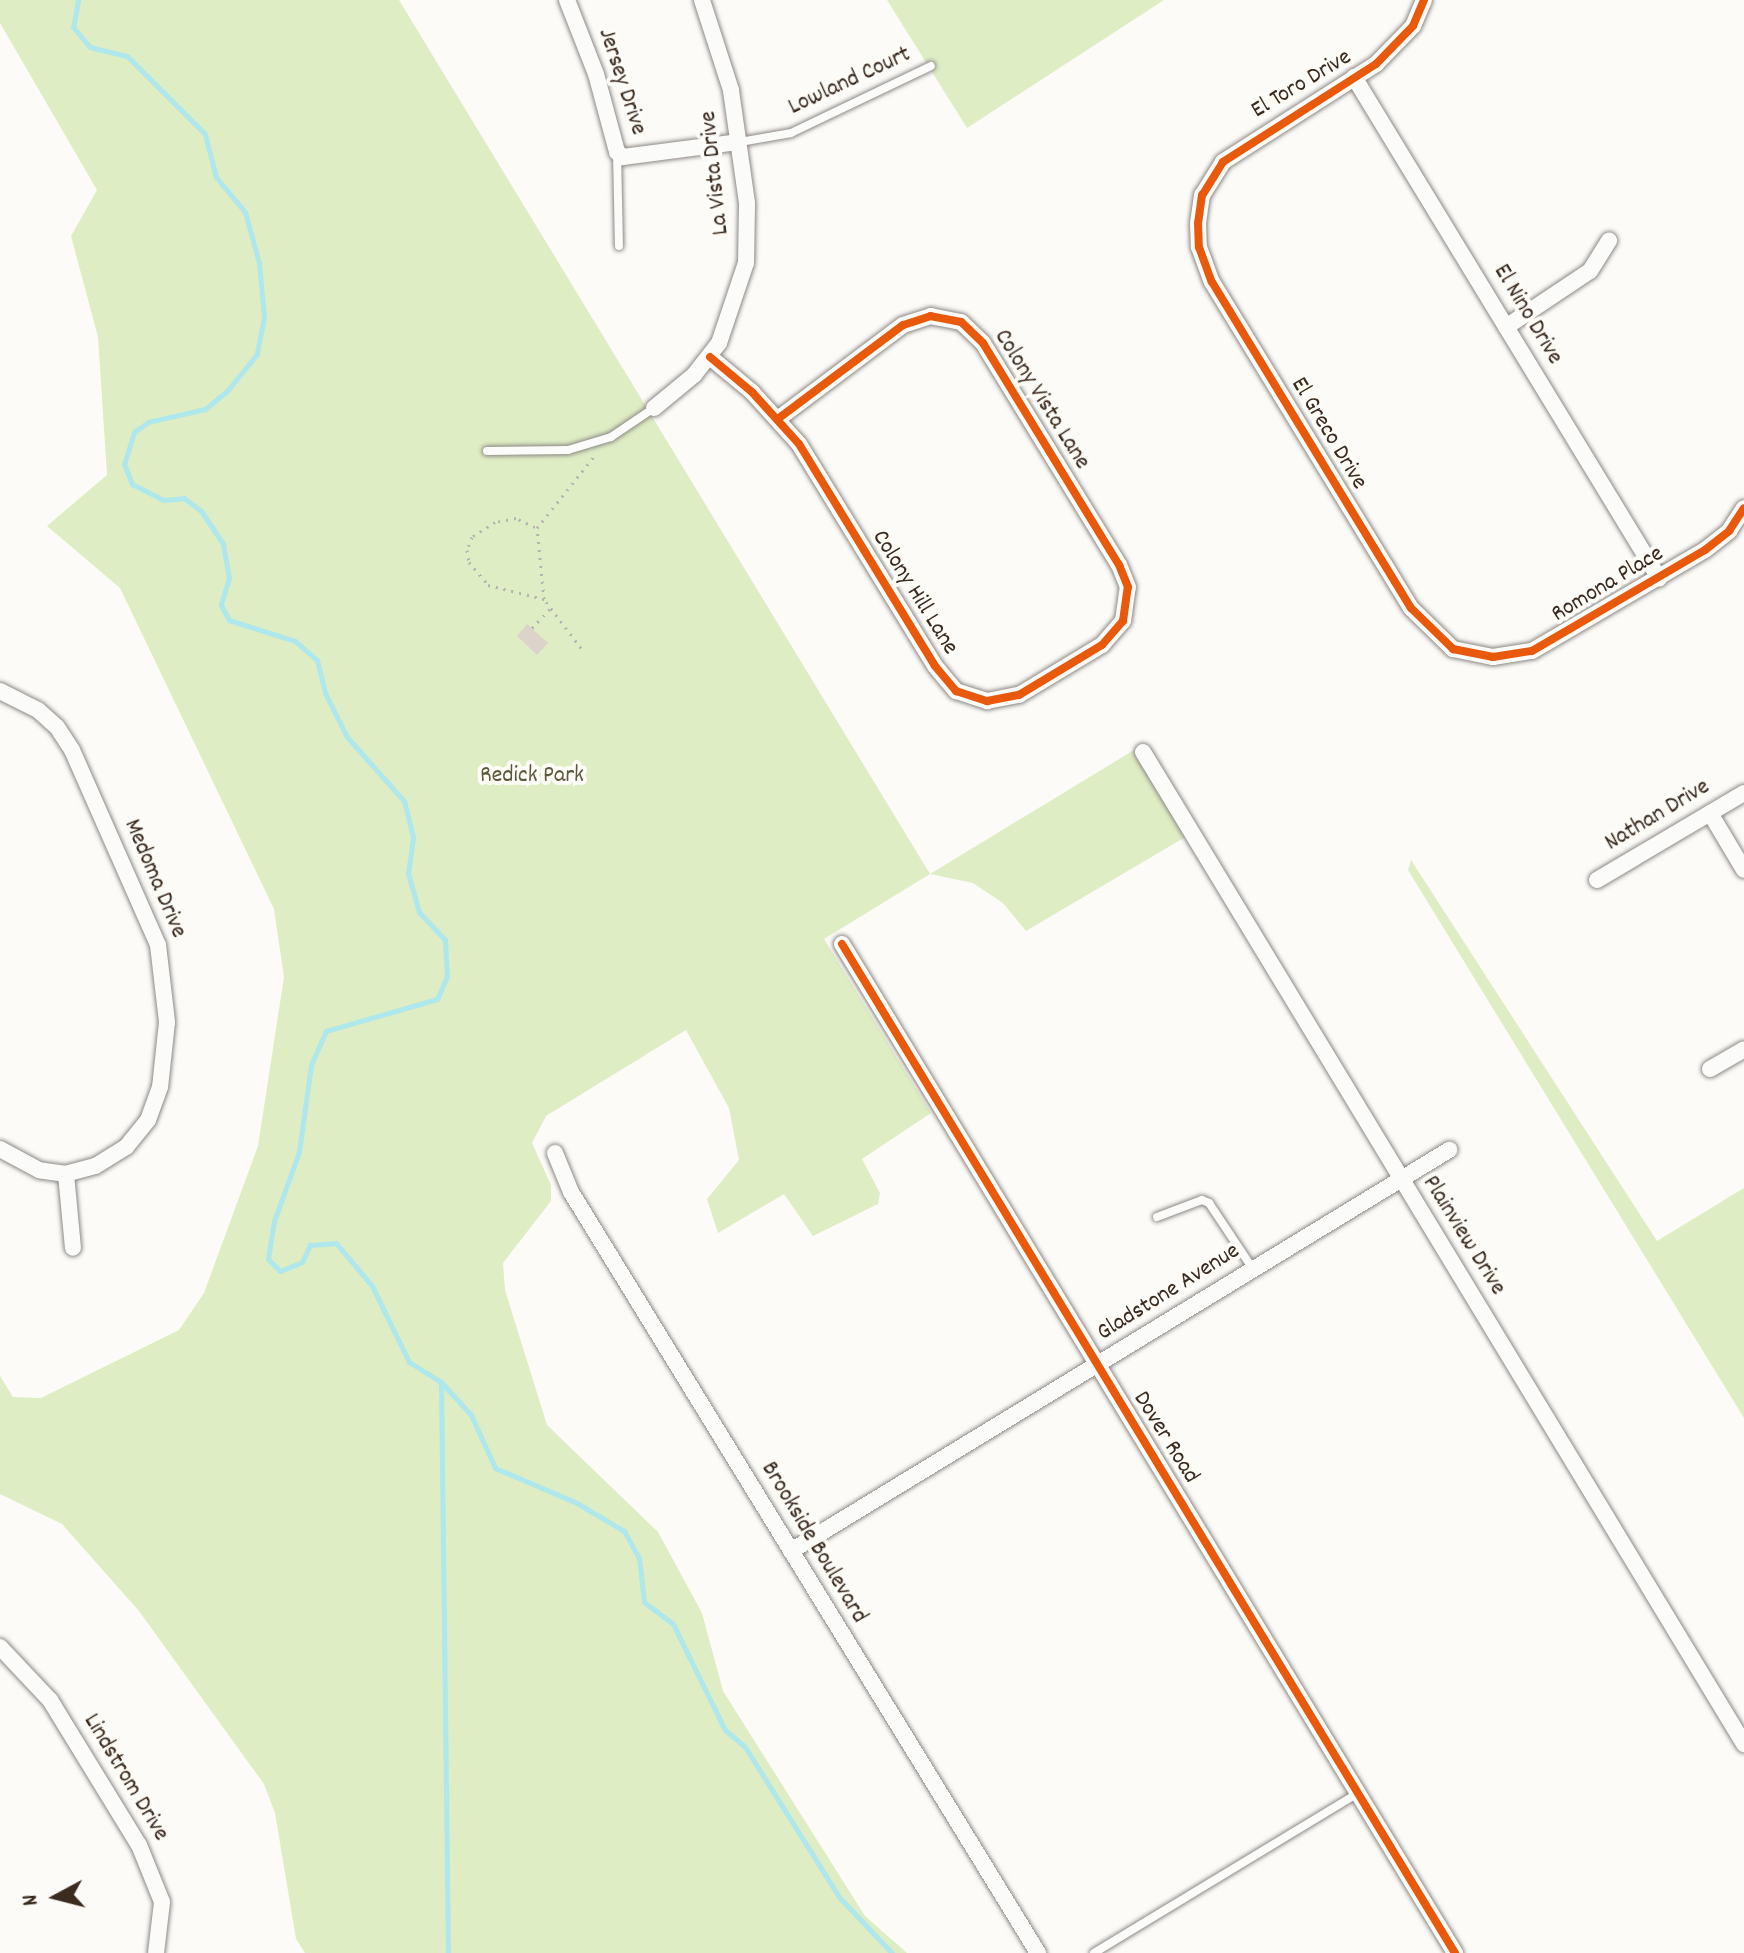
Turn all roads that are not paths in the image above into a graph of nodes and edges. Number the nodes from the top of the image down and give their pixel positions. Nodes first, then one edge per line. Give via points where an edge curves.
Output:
1 (567, 0) edge
2 (702, 0) edge
3 (1424, 0) edge
4 (931, 66) dead end
5 (1354, 77) junction
6 (739, 142) junction
7 (615, 149) junction
8 (1200, 203) joint
9 (1609, 241) dead end
10 (619, 246) dead end
11 (1506, 327) junction
12 (710, 357) junction
13 (654, 408) joint
14 (779, 418) junction
15 (487, 451) dead end
16 (1744, 508) edge
17 (1659, 578) junction
18 (1127, 611) joint
19 (1474, 655) joint
20 (0, 691) edge
21 (1143, 752) dead end
22 (1744, 793) edge
23 (1710, 813) junction
24 (1744, 870) edge
25 (1597, 880) dead end
26 (842, 944) dead end
27 (1744, 1049) edge
28 (1710, 1069) dead end
29 (0, 1149) edge
30 (1449, 1150) dead end
31 (555, 1153) dead end
32 (66, 1174) junction
33 (1400, 1178) junction
34 (1157, 1217) dead end
35 (73, 1248) dead end
36 (1253, 1270) junction
37 (1096, 1367) junction
38 (791, 1551) junction
39 (0, 1647) edge
40 (1744, 1744) edge
41 (1358, 1793) junction
42 (156, 1953) edge
43 (1038, 1953) edge
44 (1094, 1953) edge
45 (1455, 1953) edge

1 - 7 street, Jersey Drive via 596,74
2 - 6 street, La Vista Drive via 731,90
3 - 5 street, El Toro Drive via 1397,48
4 - 6 lane, Lowland Court via 791,133
5 - 8 street, El Toro Drive via 1223,162
5 - 11 street, El Nino Drive
6 - 7 street, Jersey Drive via 630,158
6 - 12 street, La Vista Drive via 747,203 746,263 739,296
7 - 10 lane
8 - 19 street, El Greco Drive via 1198,236 1212,282 1411,608 1444,644
9 - 11 street via 1590,271
11 - 17 street, El Nino Drive
12 - 13 street, La Vista Drive
12 - 14 street, Colony Hill Lane
13 - 15 lane via 611,437 568,450
14 - 18 street, Colony Hill Lane via 935,666 971,699 1019,695 1102,645
14 - 18 street, Colony Vista Lane via 903,325 931,316 961,322 983,343 1119,565 1128,587
16 - 17 street, Romona Place via 1729,531
17 - 19 street, Romona Place via 1532,651
20 - 32 street, Medoma Drive via 38,710 72,750 164,965 167,1022 160,1087 148,1120 126,1147 95,1166
21 - 33 street, Plainview Drive
22 - 23 street, Nathan Drive
23 - 24 street
23 - 25 street, Nathan Drive
26 - 37 street, Dover Road
27 - 28 street
29 - 32 street via 39,1170
30 - 33 street, Gladstone Avenue
31 - 38 street, Brookside Boulevard via 571,1192
32 - 35 street
33 - 36 street, Gladstone Avenue
33 - 40 street, Plainview Drive
34 - 36 lane via 1202,1200 1209,1203
36 - 37 street, Gladstone Avenue
37 - 38 street, Gladstone Avenue
37 - 41 street, Dover Road
38 - 43 street, Brookside Boulevard
39 - 42 street, Lindstrom Drive via 50,1700 139,1845 162,1902
41 - 44 lane
41 - 45 street, Dover Road

